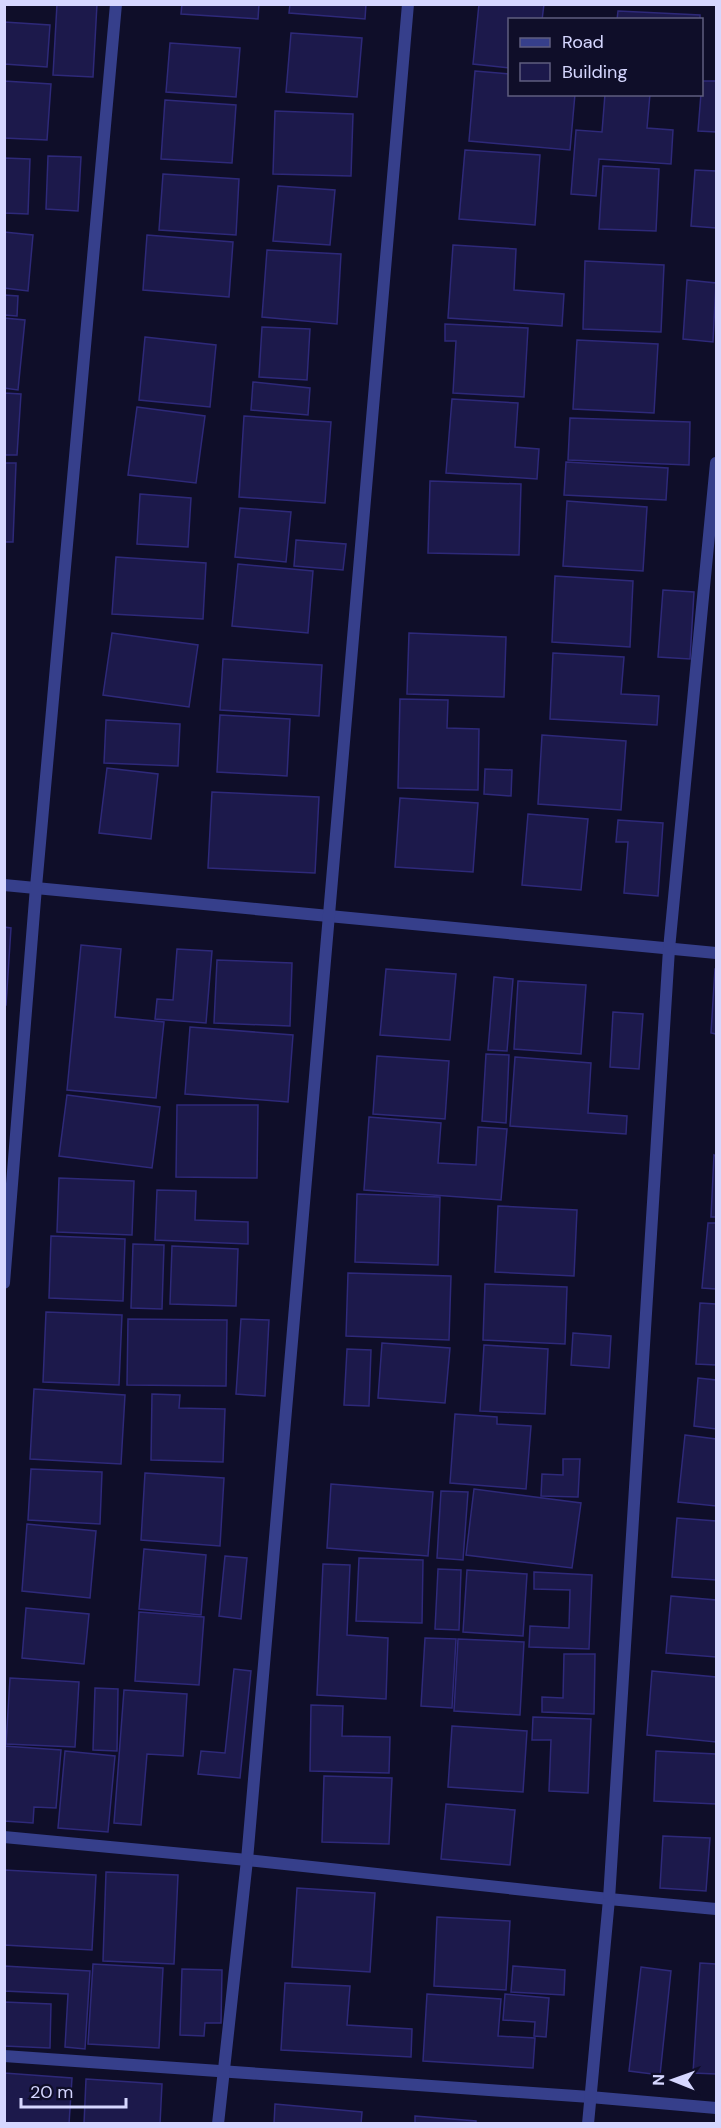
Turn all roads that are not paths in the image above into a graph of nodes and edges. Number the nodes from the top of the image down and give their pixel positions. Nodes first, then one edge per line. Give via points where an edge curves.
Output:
1 (116, 4) edge
2 (408, 4) edge
3 (717, 463) edge
4 (4, 885) edge
5 (36, 887) junction
6 (330, 916) junction
7 (669, 949) junction
8 (717, 953) edge
9 (4, 1283) edge
10 (4, 1837) edge
11 (247, 1860) junction
12 (609, 1899) junction
13 (717, 1909) edge
14 (4, 2056) edge
15 (222, 2072) junction
16 (590, 2097) junction
17 (717, 2108) edge
18 (218, 2124) edge
19 (588, 2124) edge

1 - 5 street
2 - 6 street
3 - 7 street
4 - 5 street
5 - 6 street
5 - 9 street
6 - 7 street
6 - 11 street
7 - 8 street
7 - 12 street
10 - 11 street
11 - 12 street
11 - 15 street
12 - 13 street
12 - 16 street
14 - 15 street
15 - 16 street
15 - 18 street
16 - 17 street
16 - 19 street

